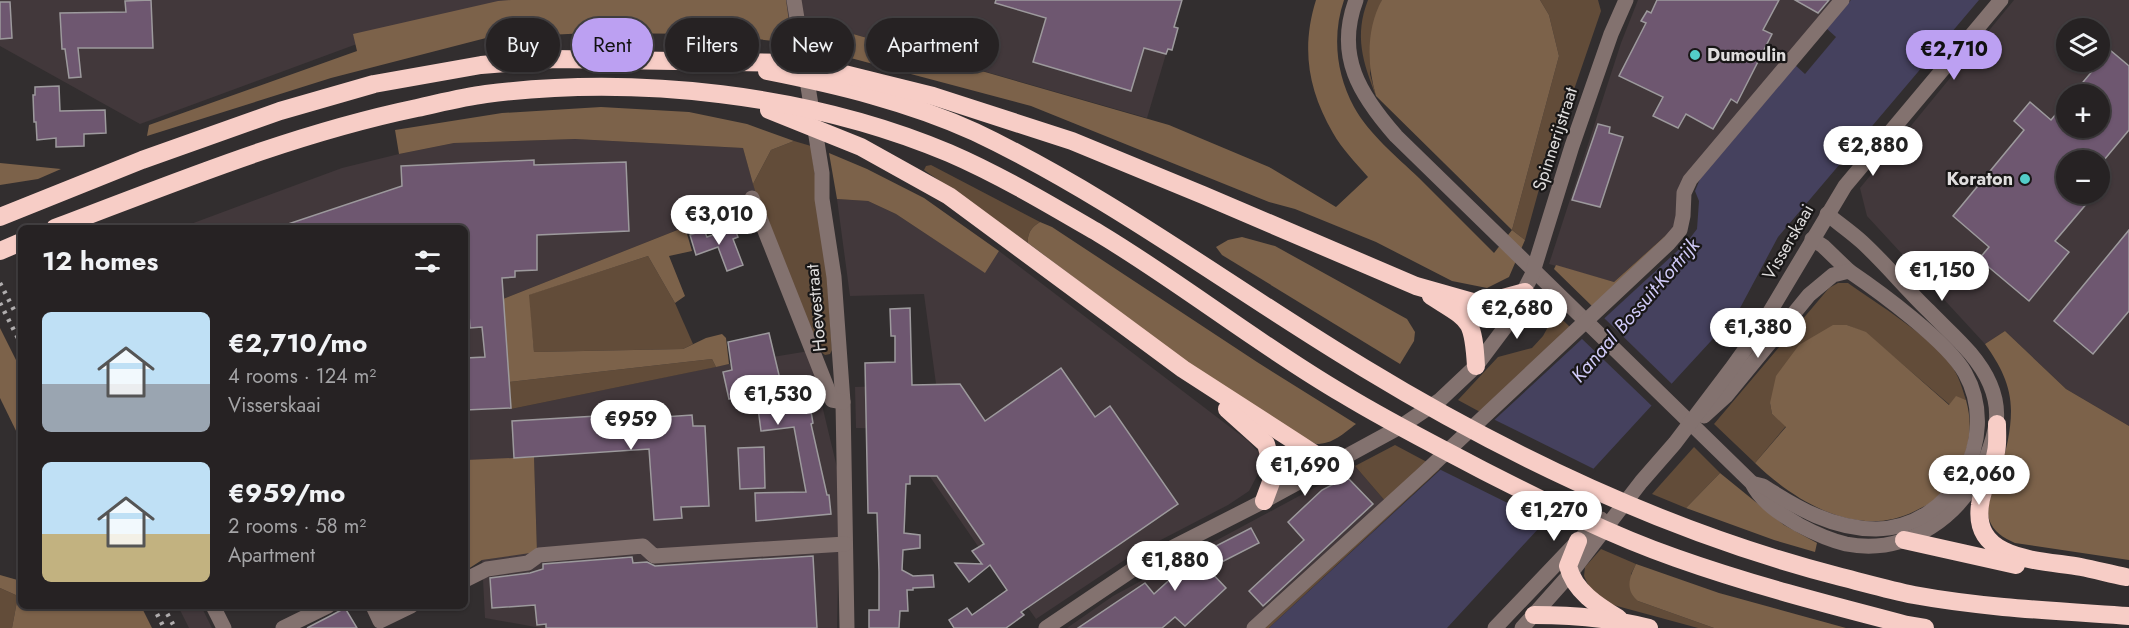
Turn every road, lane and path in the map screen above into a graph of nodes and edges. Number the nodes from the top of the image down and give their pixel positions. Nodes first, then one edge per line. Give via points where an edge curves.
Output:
1 (794, 0) edge
2 (1356, 0) edge
3 (1626, 0) edge
4 (1842, 0) edge
5 (2001, 0) edge
6 (850, 82) junction
7 (771, 107) junction
8 (752, 198) dead end
9 (1827, 214) junction
10 (0, 218) edge
11 (64, 225) edge
12 (1812, 239) junction
13 (18, 243) edge
14 (0, 251) edge
15 (1849, 271) junction
16 (1416, 286) junction
17 (1525, 292) junction
18 (1476, 366) junction
19 (1183, 369) junction
20 (843, 402) junction
21 (1997, 424) junction
22 (1675, 443) junction
23 (1330, 464) junction
24 (1641, 482) junction
25 (1752, 483) junction
26 (1264, 501) junction
27 (1858, 528) junction
28 (1904, 540) junction
29 (1578, 541) junction
30 (845, 544) junction
31 (1571, 573) junction
32 (2127, 577) edge
33 (468, 578) edge
34 (214, 609) edge
35 (322, 609) edge
36 (374, 609) edge
37 (405, 609) edge
38 (2129, 616) edge
39 (1622, 621) junction
40 (1528, 622) edge
41 (224, 628) edge
42 (283, 628) edge
43 (847, 628) edge
44 (1046, 628) edge
45 (1254, 628) edge
46 (1495, 628) edge
47 (1649, 628) edge
48 (1925, 628) edge

1 - 20 street, Hoevestraat via 822,173
2 - 25 street via 1349,33 1350,53 1356,79 1367,101 1493,232
3 - 17 street, Spinnerijstraat via 1572,146
4 - 45 street via 1690,180 1684,193 1680,230 1669,243
5 - 9 street, Visserskaai via 1869,155
6 - 10 highway via 834,84 764,67 724,63 555,59 481,65 374,84 280,111
6 - 16 highway via 933,96 1072,141
6 - 38 highway via 973,132 1076,185 1364,369 1446,416 1602,492 1746,550 1912,595 2020,609
7 - 11 highway via 743,98 658,88 579,87 483,94 378,116 298,139
7 - 19 highway via 810,128 861,147 949,196
7 - 48 highway via 857,121 950,154 1029,194 1102,236 1341,393 1587,522 1674,557 1803,599
8 - 20 street via 825,387 832,400
9 - 12 street, Visserskaai
9 - 21 street via 1862,243 1971,353 1990,384
12 - 15 street
12 - 22 street, Visserskaai via 1759,330
13 - 14 highway
15 - 22 street via 1833,275 1809,295 1726,396
15 - 27 street via 1954,357 1970,384 1977,416 1977,436 1969,464 1956,488 1942,502 1902,524
16 - 17 highway via 1476,303
16 - 18 highway via 1467,321 1474,334
17 - 18 street, Spinnerijstraat
18 - 23 street, Spinnerijstraat via 1440,400 1381,438
19 - 23 highway
19 - 26 highway via 1266,444 1275,474
20 - 30 street, Hoevestraat
21 - 28 street via 1983,465 1966,496 1935,524
21 - 32 highway via 1997,450 1980,503 1984,535 2015,556
22 - 24 street, Visserskaai
23 - 26 street, Spinnerijstraat
24 - 29 street, Visserskaai
24 - 31 street, Visserskaai
25 - 27 street via 1827,520
25 - 28 street via 1757,493 1776,509 1828,538 1862,546
26 - 44 street, Spinnerijstraat via 1144,562
27 - 28 street
28 - 32 highway via 2010,564
29 - 31 highway via 1568,566
29 - 46 street, Visserskaai
30 - 33 street via 654,556 643,546 539,555 528,563 487,569
30 - 43 street, Hoevestraat
31 - 39 highway via 1590,600
31 - 40 street, Visserskaai
34 - 41 street
35 - 42 street
36 - 37 street via 380,621
39 - 40 highway via 1581,616
39 - 47 highway

